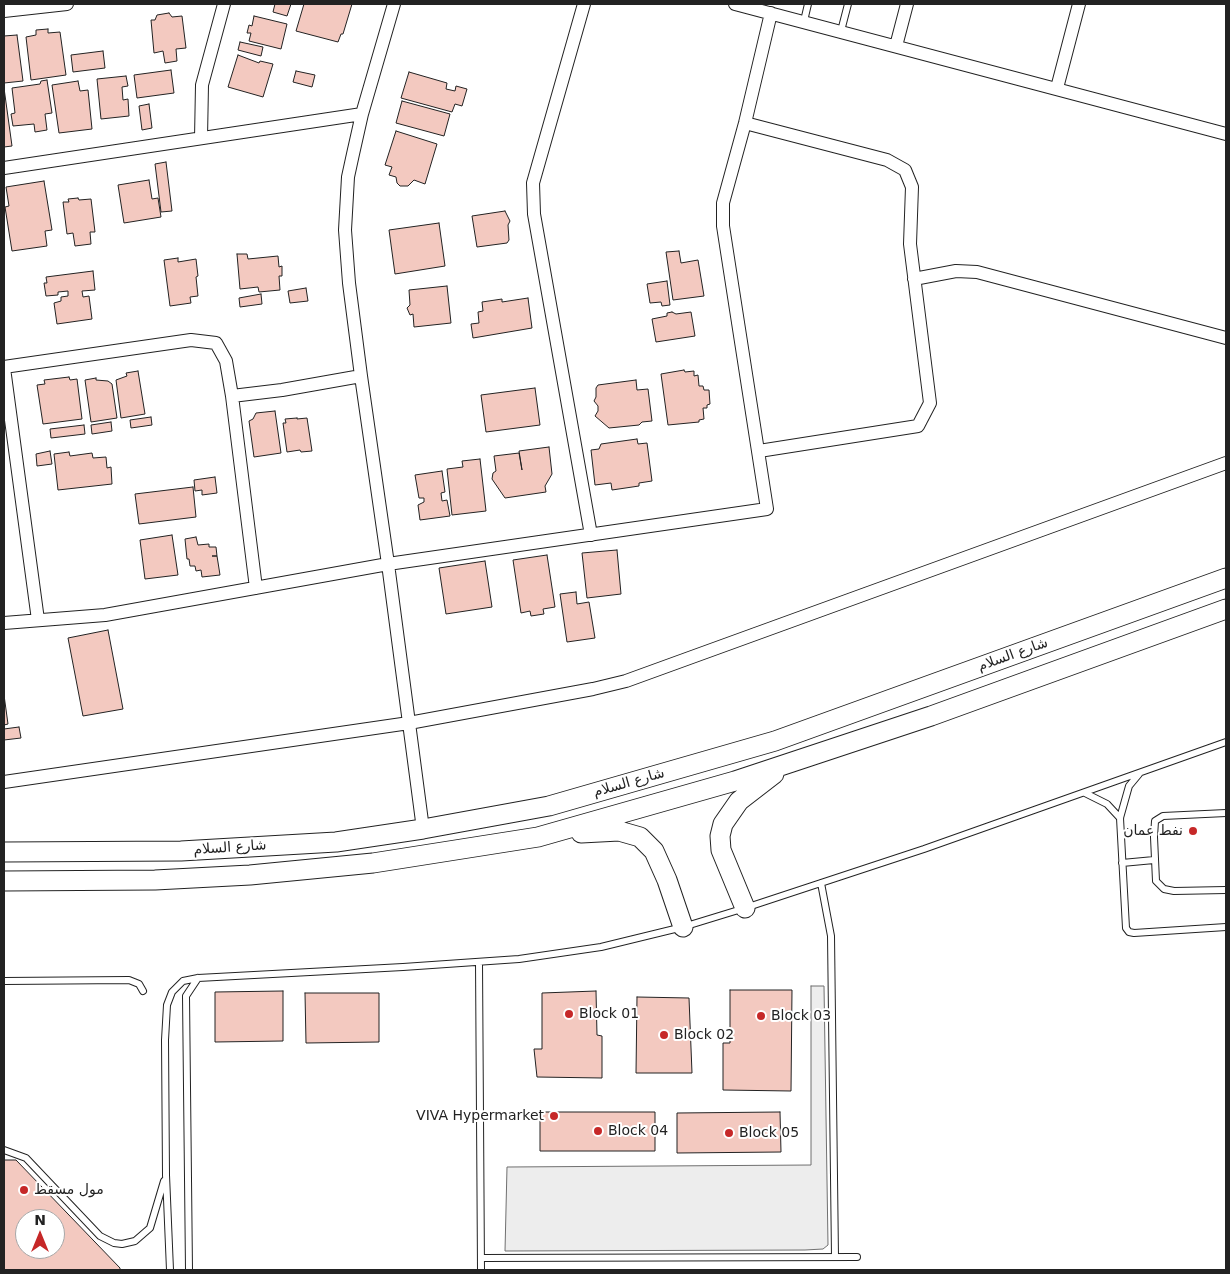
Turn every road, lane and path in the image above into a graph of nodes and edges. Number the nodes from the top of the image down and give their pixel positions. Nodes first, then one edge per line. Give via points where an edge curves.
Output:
1 (67, 4) edge
2 (224, 4) edge
3 (394, 4) edge
4 (584, 4) edge
5 (735, 4) edge
6 (808, 4) edge
7 (848, 4) edge
8 (907, 4) edge
9 (1079, 4) edge
10 (755, 6) edge
11 (20, 7) edge
12 (4, 11) edge
13 (771, 13) junction
14 (804, 21) junction
15 (841, 31) junction
16 (896, 46) junction
17 (1057, 88) junction
18 (362, 114) junction
19 (745, 123) junction
20 (1226, 134) edge
21 (201, 138) junction
22 (4, 168) edge
23 (914, 279) junction
24 (1226, 338) edge
25 (4, 368) edge
26 (360, 376) junction
27 (232, 396) junction
28 (759, 451) junction
29 (1226, 463) edge
30 (590, 535) junction
31 (388, 564) junction
32 (1226, 578) edge
33 (256, 588) junction
34 (1226, 609) edge
35 (38, 620) junction
36 (4, 623) edge
37 (409, 724) junction
38 (1226, 742) edge
39 (788, 764) junction
40 (1140, 773) junction
41 (4, 782) edge
42 (1085, 792) junction
43 (1226, 813) edge
44 (1120, 818) junction
45 (423, 829) junction
46 (538, 837) junction
47 (4, 852) edge
48 (1154, 860) junction
49 (1122, 862) junction
50 (4, 881) edge
51 (821, 883) junction
52 (1226, 890) edge
53 (745, 908) junction
54 (683, 927) junction
55 (1226, 927) edge
56 (479, 962) junction
57 (198, 978) junction
58 (4, 981) edge
59 (143, 991) dead end
60 (4, 1150) edge
61 (166, 1175) junction
62 (835, 1257) junction
63 (857, 1257) dead end
64 (480, 1258) junction
65 (170, 1270) edge
66 (189, 1270) edge
67 (480, 1270) edge

1 - 11 street
2 - 21 street via 202,85
3 - 18 street
4 - 30 street via 533,183 534,214
5 - 10 street
6 - 14 lane
7 - 15 lane
8 - 16 street
9 - 17 street
10 - 13 street
11 - 12 street
13 - 14 street
13 - 19 street
14 - 15 street
15 - 16 street
16 - 17 street
17 - 20 street
18 - 21 street
18 - 26 street via 348,177 344,230
19 - 23 street via 887,160 905,170 912,187 910,244
19 - 28 street via 723,203 723,226
21 - 22 street
23 - 24 street via 956,271 977,272
23 - 28 street via 930,403 918,426
25 - 27 street via 191,340 216,343 226,360
25 - 35 street
26 - 27 street
26 - 31 street
27 - 33 street
28 - 30 street via 767,510
29 - 37 street via 626,681
30 - 31 street
31 - 33 street
31 - 37 street
32 - 45 main road, شارع السلام via 775,741 549,806
33 - 35 street via 105,615
34 - 39 main road, شارع السلام via 940,713
35 - 36 street
37 - 41 street
37 - 45 street
38 - 40 lane
39 - 46 main road, شارع السلام
39 - 53 main road via 739,801 723,824 721,850
40 - 42 lane
40 - 44 lane via 1129,786
42 - 44 lane via 1107,804
42 - 51 lane
43 - 48 lane via 1163,816 1155,821
44 - 49 lane
45 - 47 main road, شارع السلام via 336,842 182,852
46 - 50 main road, شارع السلام via 373,862 250,875 155,880
46 - 54 main road via 619,831 640,837 654,851 668,880
48 - 49 lane
48 - 52 lane via 1156,881 1164,889
49 - 55 lane via 1126,928 1129,932
51 - 53 lane
51 - 62 lane via 831,936
53 - 54 lane
54 - 56 lane via 601,947
56 - 57 lane
56 - 64 lane
57 - 61 lane via 183,981 172,992 167,1005
57 - 66 lane via 186,996
58 - 59 lane via 129,980 139,984
60 - 61 lane via 26,1158 100,1236 114,1243 135,1241 150,1228
61 - 65 lane
62 - 63 lane
62 - 64 lane
64 - 67 lane

